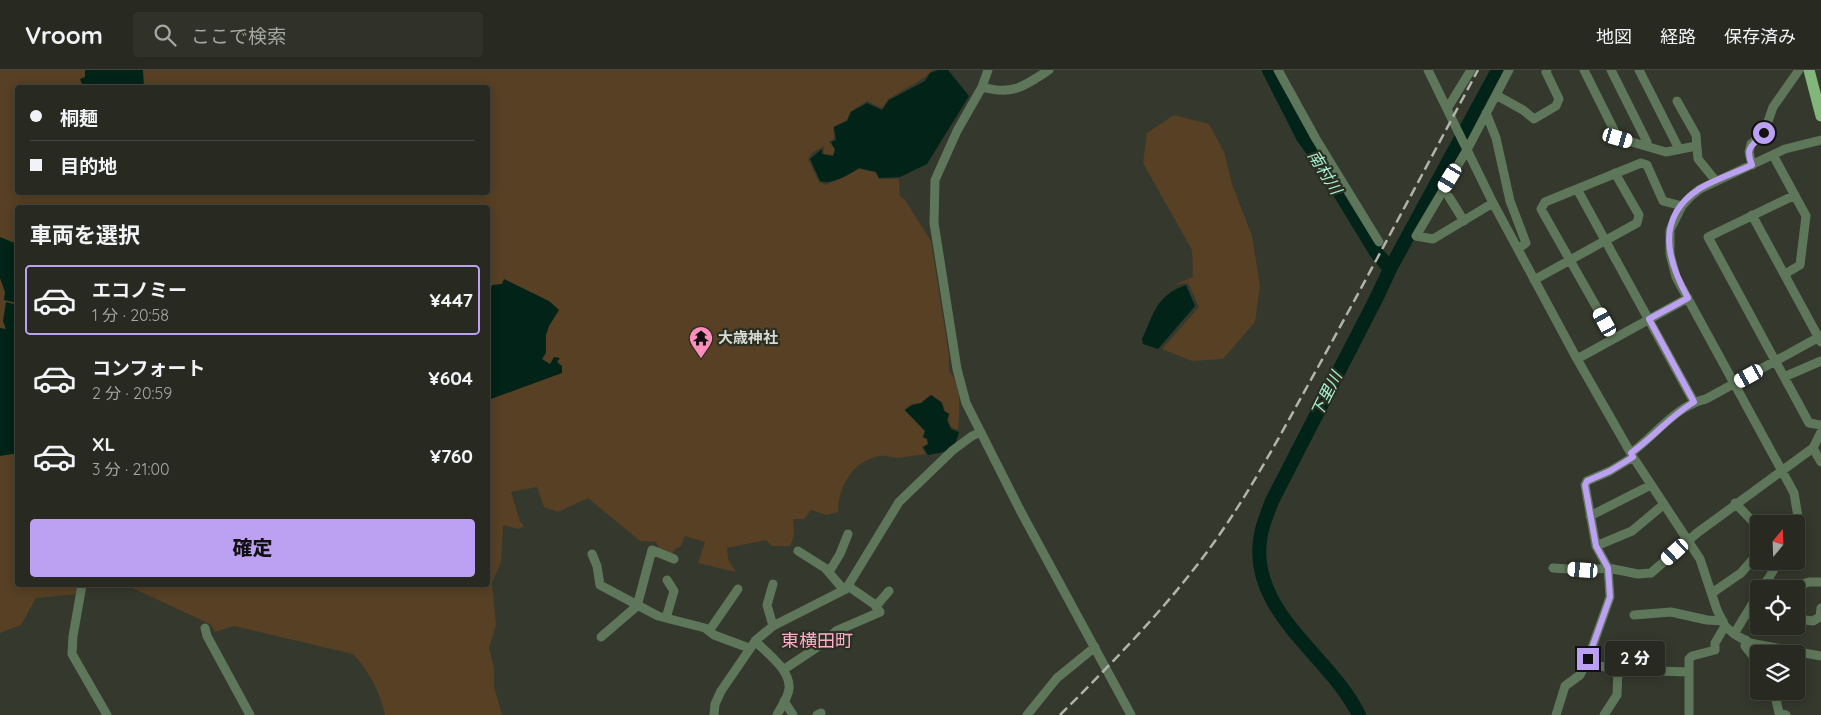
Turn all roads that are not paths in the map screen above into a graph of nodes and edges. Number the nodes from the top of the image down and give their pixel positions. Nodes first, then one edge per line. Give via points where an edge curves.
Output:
1 (988, 70) edge
2 (1049, 70) edge
3 (1278, 70) edge
4 (1428, 70) edge
5 (1471, 70) edge
6 (1509, 70) edge
7 (1547, 70) edge
8 (1584, 70) edge
9 (1611, 70) edge
10 (1639, 70) edge
11 (1799, 70) edge
12 (1809, 70) edge
13 (982, 87) junction
14 (1496, 95) junction
15 (1677, 101) dead end
16 (1447, 109) junction
17 (1486, 113) junction
18 (1821, 116) edge
19 (1821, 140) edge
20 (1646, 146) junction
21 (1696, 146) junction
22 (1467, 147) junction
23 (1679, 149) junction
24 (1772, 155) junction
25 (1752, 165) junction
26 (1615, 173) junction
27 (1716, 181) junction
28 (1577, 189) junction
29 (1795, 195) junction
30 (1449, 197) dead end
31 (1493, 203) junction
32 (1682, 206) junction
33 (1752, 215) junction
34 (1464, 221) junction
35 (1606, 240) junction
36 (1379, 242) dead end
37 (1518, 249) junction
38 (1570, 259) junction
39 (1785, 274) junction
40 (1534, 280) junction
41 (1688, 298) junction
42 (1649, 319) junction
43 (1614, 338) junction
44 (1820, 338) edge
45 (1577, 359) junction
46 (1776, 361) junction
47 (1821, 361) edge
48 (1784, 377) junction
49 (1735, 384) junction
50 (1694, 402) junction
51 (1821, 425) edge
52 (982, 432) junction
53 (1821, 432) edge
54 (1813, 448) junction
55 (1632, 455) junction
56 (1821, 462) edge
57 (1784, 470) junction
58 (1652, 485) junction
59 (1736, 503) junction
60 (1663, 505) junction
61 (1796, 515) edge
62 (1590, 516) junction
63 (1750, 518) edge
64 (848, 534) dead end
65 (1689, 540) junction
66 (1596, 546) junction
67 (798, 551) dead end
68 (592, 554) dead end
69 (674, 559) dead end
70 (1750, 562) edge
71 (1553, 568) dead end
72 (1608, 568) junction
73 (1773, 570) edge
74 (829, 572) junction
75 (667, 580) dead end
76 (1767, 580) edge
77 (1821, 582) edge
78 (1805, 583) edge
79 (773, 584) dead end
80 (82, 587) edge
81 (846, 588) junction
82 (738, 589) dead end
83 (889, 591) dead end
84 (1712, 593) junction
85 (637, 606) junction
86 (876, 606) junction
87 (1750, 608) edge
88 (1821, 608) edge
89 (1634, 615) dead end
90 (666, 618) junction
91 (1805, 620) edge
92 (1724, 624) junction
93 (773, 626) junction
94 (204, 628) dead end
95 (709, 631) junction
96 (1734, 634) junction
97 (600, 637) dead end
98 (1746, 640) junction
99 (752, 645) junction
100 (1095, 647) junction
101 (1750, 652) edge
102 (1821, 656) edge
103 (1586, 664) junction
104 (1618, 668) junction
105 (783, 670) junction
106 (1689, 672) junction
107 (1776, 700) edge
108 (784, 701) junction
109 (107, 715) edge
110 (250, 715) edge
111 (714, 715) edge
112 (777, 715) edge
113 (793, 715) edge
114 (1027, 715) edge
115 (1131, 715) edge
116 (1556, 715) edge
117 (1604, 715) edge
118 (1689, 715) edge
119 (1786, 715) edge

1 - 13 street
2 - 13 street via 1019,89 995,91
3 - 36 street
4 - 16 street
5 - 16 street
6 - 14 street
7 - 14 street via 1559,99 1556,106 1534,119
8 - 20 street via 1618,138
9 - 20 street
10 - 23 street
11 - 25 street via 1773,107 1764,133 1751,144
12 - 18 main road
13 - 52 street via 935,180 934,223 957,369 966,403
14 - 17 street
15 - 21 street via 1696,135
16 - 22 street
17 - 22 street
17 - 37 street via 1496,138 1510,201 1526,242
19 - 24 street
20 - 23 street via 1666,152
21 - 23 street
21 - 27 street via 1698,160
22 - 31 street
22 - 34 street via 1416,236 1433,239
24 - 25 street
24 - 29 street
25 - 27 street
26 - 28 street
26 - 32 street via 1641,163 1647,165 1663,201
26 - 35 street via 1639,215 1637,223
27 - 32 street via 1700,189
28 - 35 street
28 - 38 street via 1545,202 1542,209
29 - 33 street
29 - 39 street via 1806,216 1800,265
30 - 34 street
31 - 34 street
31 - 37 street
32 - 41 street via 1670,230 1670,254 1676,277
33 - 39 street
33 - 46 street via 1708,237
35 - 38 street
35 - 42 street
37 - 40 street
38 - 40 street
38 - 43 street
39 - 44 street
40 - 45 street
41 - 42 street
41 - 49 street
42 - 43 street
42 - 50 street
43 - 45 street
44 - 46 street
45 - 55 street
46 - 48 street
46 - 49 street
47 - 48 street
48 - 51 street via 1809,423
49 - 50 street
49 - 57 street
50 - 55 street via 1680,410
52 - 81 street via 954,450 899,502
52 - 100 street via 1020,510
53 - 54 street
54 - 56 street
54 - 57 street
55 - 58 street
55 - 62 street via 1610,471 1587,481
57 - 59 street
57 - 61 street via 1796,498
58 - 60 street
58 - 62 street
59 - 63 street
59 - 65 street
60 - 65 street
60 - 66 street via 1632,530
62 - 66 street
64 - 74 street
65 - 72 street via 1651,573
65 - 84 street via 1700,559
66 - 72 street
67 - 74 street
68 - 85 street via 600,585
69 - 85 street via 652,550
70 - 84 street via 1741,573
71 - 72 street
72 - 103 street via 1610,597
73 - 76 street
74 - 81 street
75 - 90 street via 674,591
77 - 78 street
79 - 93 street via 767,605
80 - 109 street via 72,654
81 - 86 street
81 - 93 street
82 - 95 street
83 - 86 street
84 - 92 street
85 - 90 street
85 - 97 street
86 - 105 street via 880,612 877,615 849,624
87 - 96 street
88 - 91 street via 1820,617 1813,621
89 - 92 street via 1671,612
90 - 95 street
92 - 96 street
92 - 106 street via 1715,650 1692,656
93 - 99 street
94 - 110 street
95 - 99 street
96 - 98 street
98 - 101 street via 1745,646
98 - 102 street
99 - 105 street
99 - 111 street via 721,691
100 - 114 street via 1057,678
100 - 115 street
103 - 104 street
103 - 116 street via 1580,675 1565,686
104 - 106 street
104 - 117 street via 1617,695
105 - 108 street via 789,689
106 - 118 street
107 - 119 street via 1779,713
108 - 112 street
108 - 113 street

